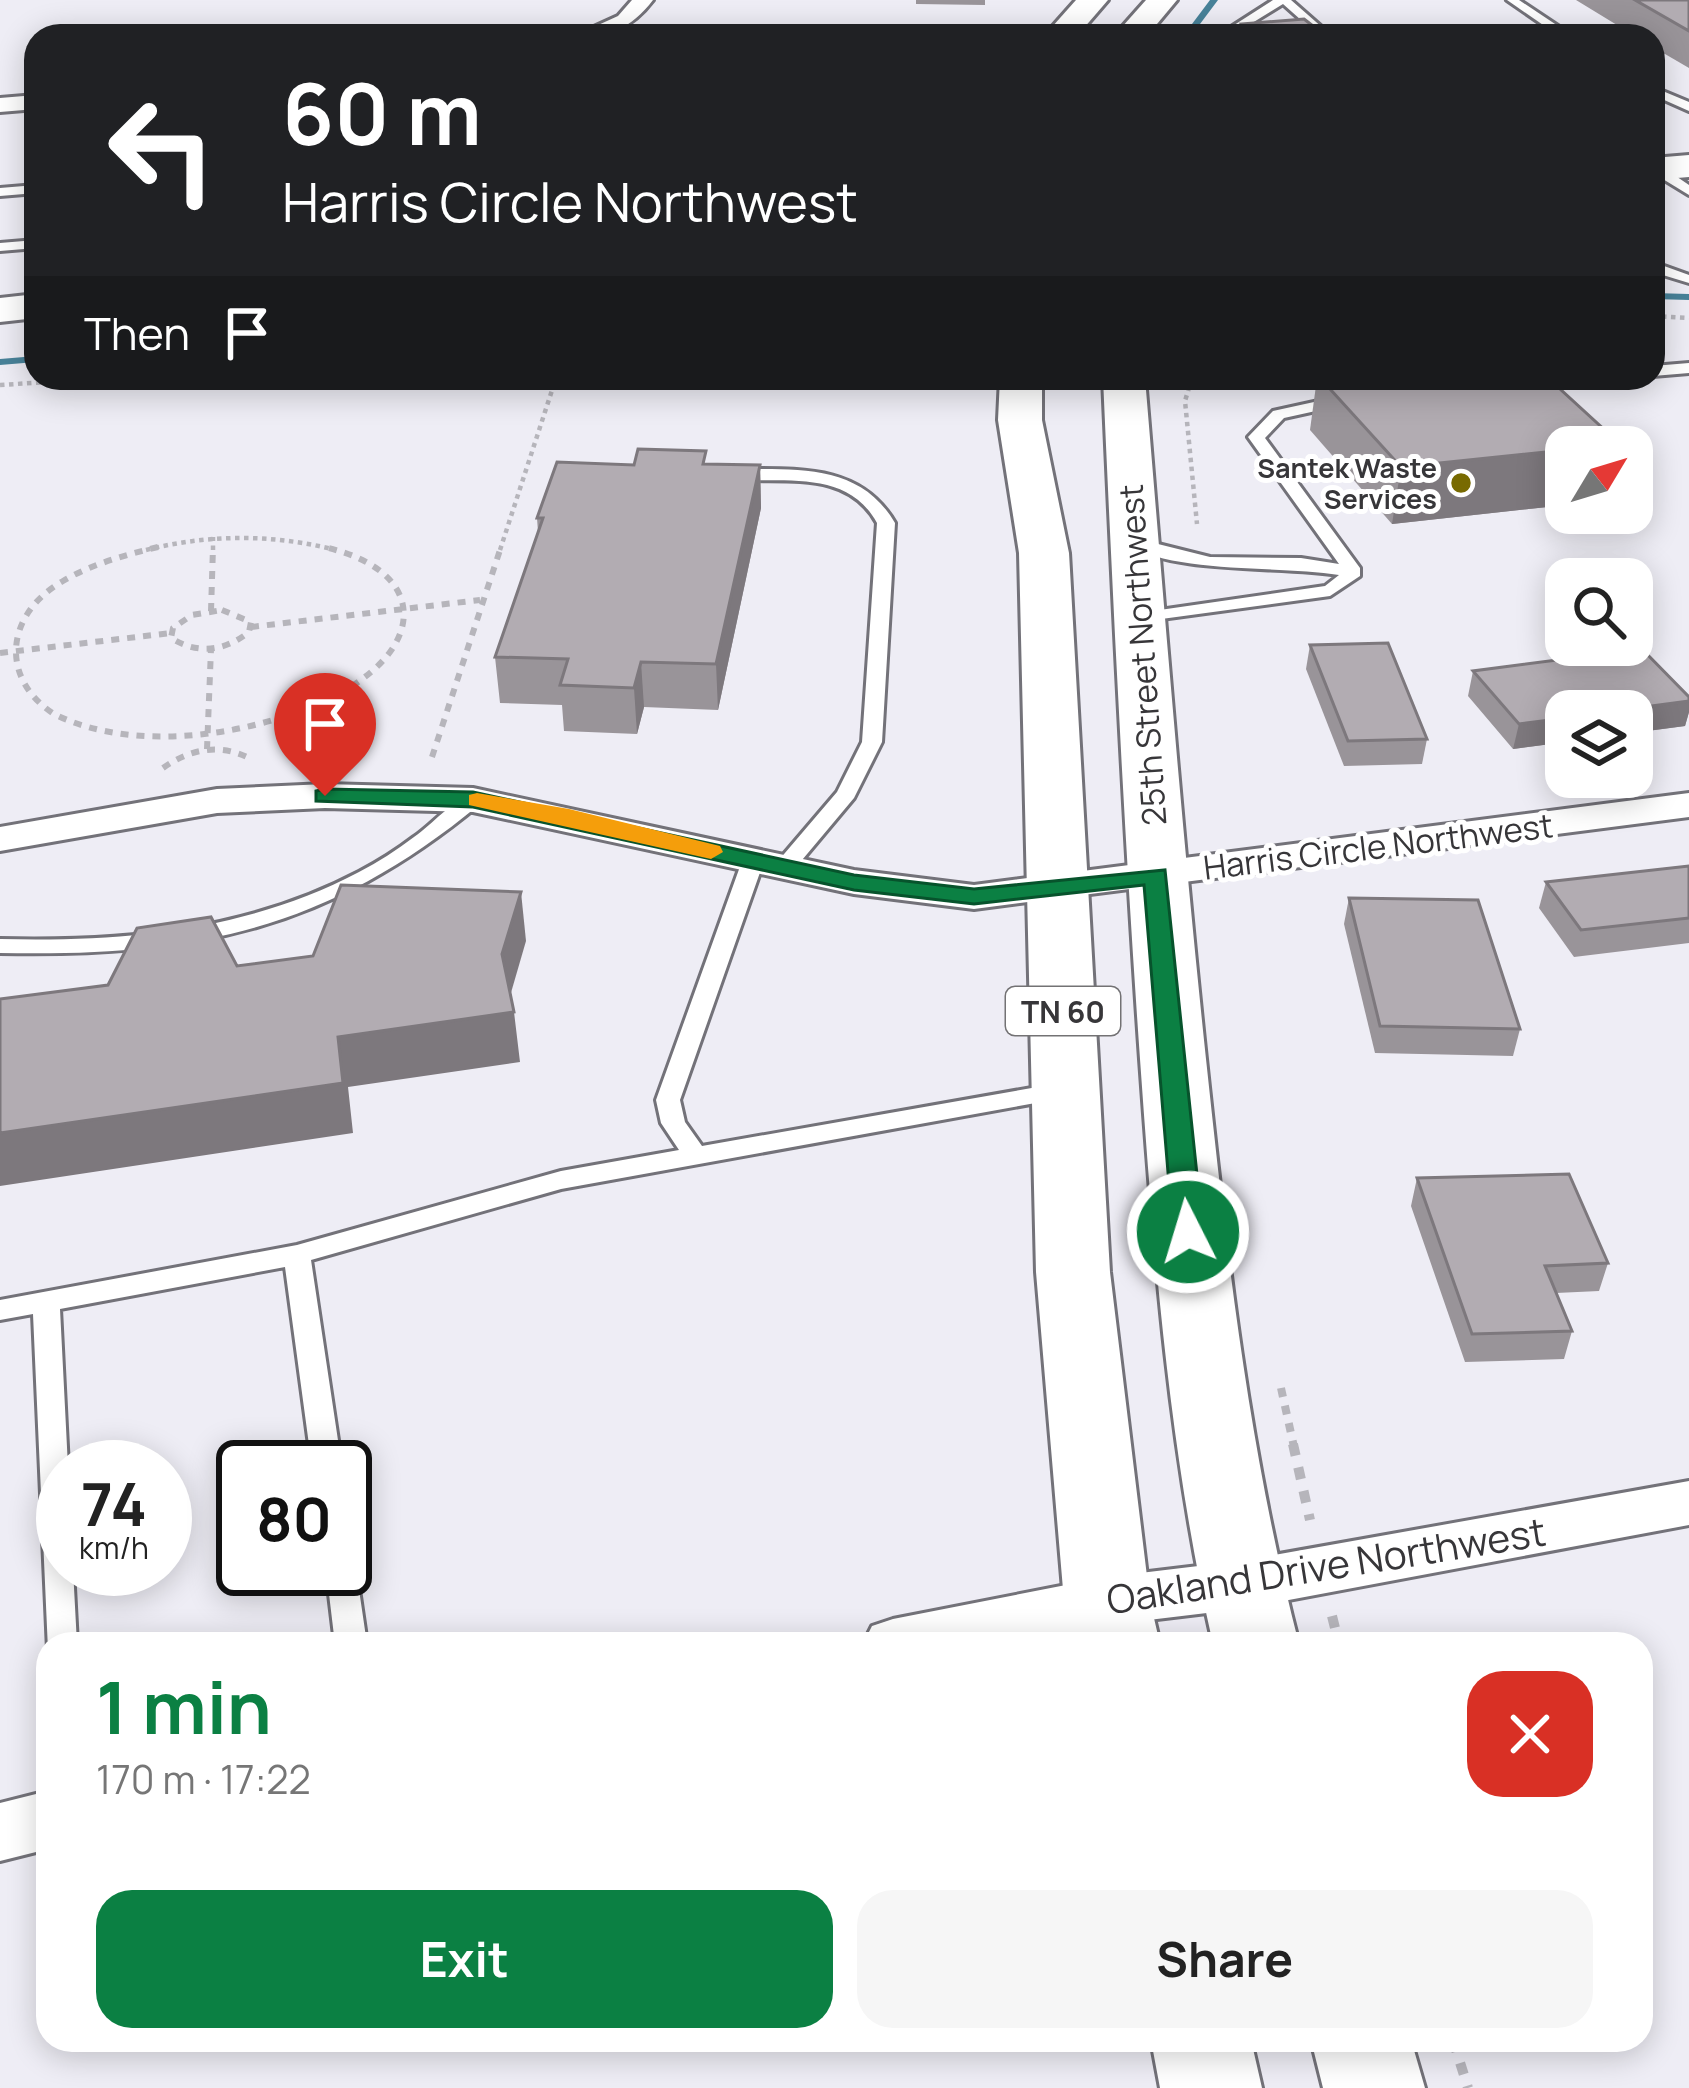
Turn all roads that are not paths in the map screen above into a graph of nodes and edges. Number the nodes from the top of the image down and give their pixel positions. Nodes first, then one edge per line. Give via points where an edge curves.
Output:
1 (643, 0) edge
2 (1093, 0) edge
3 (1162, 0) edge
4 (1283, 0) edge
5 (1512, 0) edge
6 (615, 24) edge
7 (1071, 24) edge
8 (1141, 24) edge
9 (1243, 24) edge
10 (1312, 24) edge
11 (1549, 24) edge
12 (1689, 135) edge
13 (1665, 158) edge
14 (1665, 162) edge
15 (1689, 190) edge
16 (1021, 390) edge
17 (1125, 390) edge
18 (1358, 399) edge
19 (698, 473) edge
20 (1134, 543) junction
21 (1354, 572) junction
22 (1139, 619) junction
23 (473, 800) junction
24 (1689, 806) edge
25 (0, 839) edge
26 (768, 864) junction
27 (1156, 876) junction
28 (1058, 886) junction
29 (0, 946) edge
30 (1066, 1090) junction
31 (696, 1156) junction
32 (297, 1255) junction
33 (46, 1301) junction
34 (0, 1310) edge
35 (323, 1440) edge
36 (1689, 1503) edge
37 (345, 1596) edge
38 (1248, 1614) edge
39 (1112, 1623) edge
40 (60, 1632) edge
41 (349, 1632) edge
42 (1018, 1632) edge
43 (36, 1823) edge
44 (0, 1832) edge
45 (1204, 2052) edge
46 (1364, 2052) edge
47 (1211, 2088) edge
48 (1374, 2088) edge

1 - 6 street
2 - 7 main road
3 - 8 main road
4 - 9 lane
4 - 10 lane
5 - 11 lane
12 - 13 main road
14 - 15 lane
16 - 28 main road, TN 60 via 1044,553
17 - 20 main road, 25th Street Northwest / TN 60
18 - 21 lane via 1280,414 1256,437
19 - 26 lane via 836,482 875,504 886,524 872,742 862,773 845,799
20 - 21 lane via 1210,562
20 - 22 main road, 25th Street Northwest / TN 60
21 - 22 lane via 1330,591
22 - 27 main road, 25th Street Northwest / TN 60
23 - 25 street, Harris Circle Northwest via 217,801
23 - 26 street, Harris Circle Northwest
23 - 29 lane via 394,863 252,923 77,951
24 - 27 street, Harris Circle Northwest
26 - 28 street, Harris Circle Northwest via 974,897
26 - 31 lane via 668,1100
27 - 28 street, Harris Circle Northwest
27 - 38 main road, 25th Street Northwest / TN 60 via 1196,1320
28 - 30 main road, TN 60
30 - 31 lane
30 - 39 main road, TN 60 via 1073,1272
31 - 32 lane via 561,1180
32 - 33 lane
32 - 35 lane
33 - 34 lane
33 - 40 lane
36 - 38 street, Oakland Drive Northwest via 1321,1569
37 - 41 lane
38 - 39 street, Oakland Drive Northwest
39 - 42 street, Oakland Drive Northwest
43 - 44 street
45 - 47 main road
46 - 48 main road

